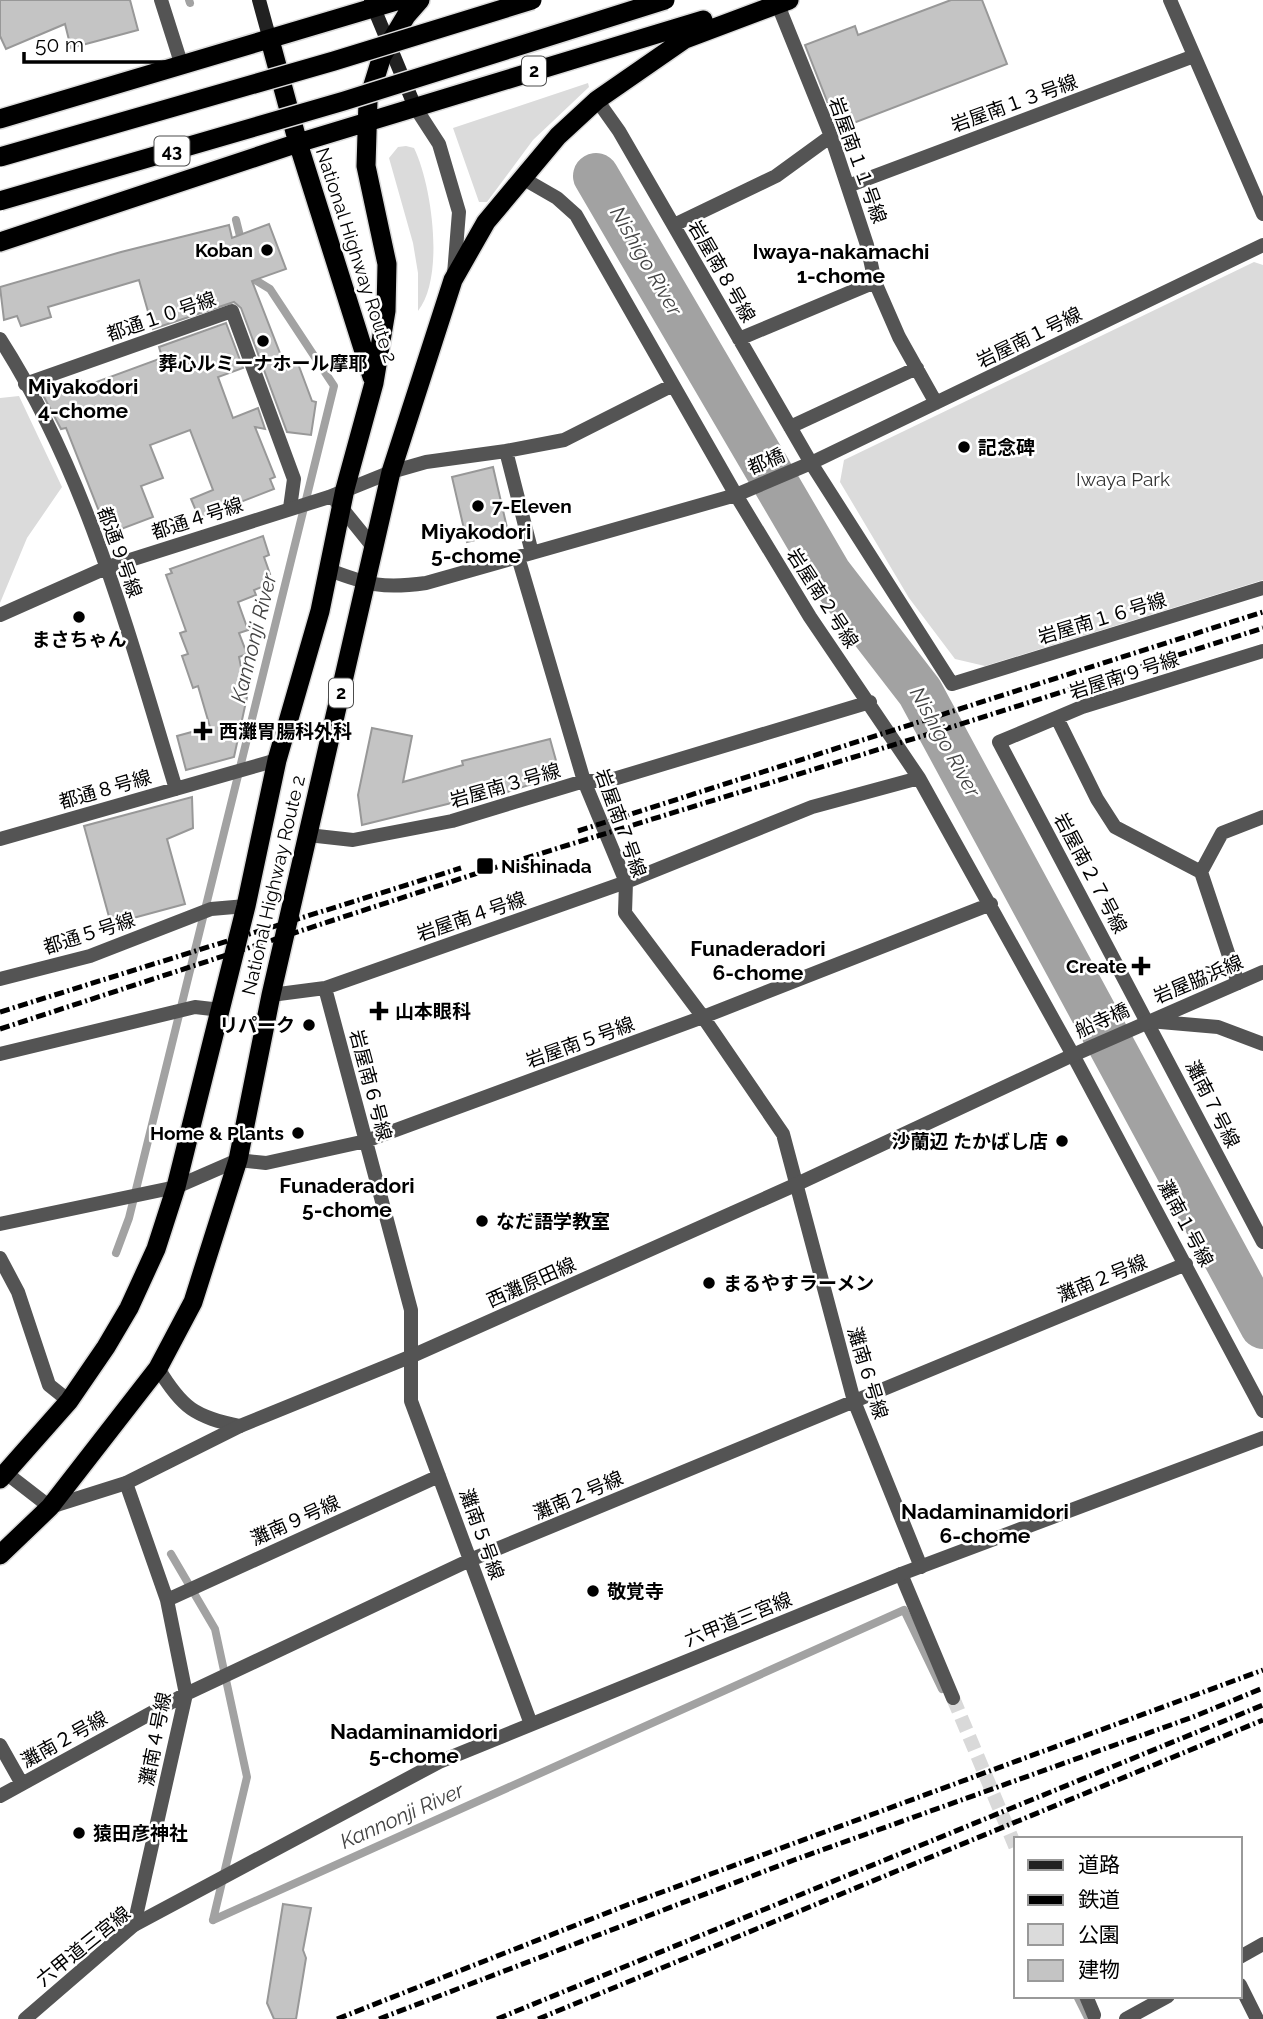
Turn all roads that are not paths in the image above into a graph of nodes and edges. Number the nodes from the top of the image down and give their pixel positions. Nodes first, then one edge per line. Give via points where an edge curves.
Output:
1 (161, 0) edge
2 (259, 0) edge
3 (400, 0) edge
4 (420, 0) edge
5 (532, 0) edge
6 (665, 0) edge
7 (1170, 0) edge
8 (779, 2) edge
9 (372, 5) edge
10 (270, 40) junction
11 (388, 46) junction
12 (1194, 56) junction
13 (182, 66) junction
14 (597, 100) junction
15 (344, 101) joint
16 (415, 107) junction
17 (0, 119) edge
18 (366, 122) junction
19 (831, 136) junction
20 (298, 143) junction
21 (0, 157) edge
22 (524, 178) junction
23 (848, 186) junction
24 (0, 201) edge
25 (1263, 214) edge
26 (674, 225) junction
27 (0, 242) edge
28 (1263, 245) edge
29 (453, 280) junction
30 (875, 282) junction
31 (0, 340) edge
32 (739, 340) junction
33 (917, 368) junction
34 (374, 383) junction
35 (25, 384) junction
36 (673, 385) junction
37 (936, 403) junction
38 (790, 427) junction
39 (506, 451) junction
40 (811, 463) junction
41 (391, 472) junction
42 (736, 495) junction
43 (339, 497) junction
44 (290, 508) junction
45 (374, 548) junction
46 (525, 555) junction
47 (108, 568) junction
48 (329, 570) junction
49 (365, 583) junction
50 (1263, 588) edge
51 (0, 615) edge
52 (1263, 651) edge
53 (952, 684) joint
54 (870, 702) junction
55 (1058, 718) junction
56 (999, 742) joint
57 (277, 760) junction
58 (919, 778) junction
59 (584, 782) junction
60 (176, 789) junction
61 (1263, 817) edge
62 (308, 835) junction
63 (0, 839) edge
64 (1201, 872) junction
65 (626, 882) junction
66 (990, 904) junction
67 (246, 906) junction
68 (1263, 972) edge
69 (0, 979) edge
70 (1238, 983) junction
71 (325, 988) junction
72 (271, 995) junction
73 (221, 1010) junction
74 (703, 1017) junction
75 (1148, 1021) junction
76 (1263, 1044) edge
77 (0, 1054) edge
78 (1073, 1055) junction
79 (366, 1141) junction
80 (238, 1160) junction
81 (795, 1185) junction
82 (176, 1187) junction
83 (0, 1224) edge
84 (1263, 1242) edge
85 (0, 1258) edge
86 (1186, 1264) junction
87 (412, 1356) junction
88 (158, 1368) junction
89 (69, 1401) junction
90 (854, 1401) junction
91 (1263, 1411) edge
92 (240, 1426) junction
93 (1263, 1438) edge
94 (3, 1476) edge
95 (439, 1476) junction
96 (126, 1483) junction
97 (50, 1507) junction
98 (0, 1555) edge
99 (470, 1560) junction
100 (921, 1567) junction
101 (901, 1574) junction
102 (172, 1598) junction
103 (186, 1694) junction
104 (953, 1698) tunnel mouth
105 (531, 1724) junction
106 (0, 1745) edge
107 (22, 1784) junction
108 (0, 1796) edge
109 (134, 1925) junction
110 (1263, 1944) edge
111 (1242, 1956) edge
112 (1242, 1989) edge
113 (1087, 1998) edge
114 (1164, 1998) edge
115 (1094, 2015) dead end
116 (25, 2019) edge
117 (1126, 2019) edge
118 (1257, 2019) edge

1 - 13 street
2 - 10 main road
3 - 9 highway
4 - 11 highway, 2
5 - 21 highway, 43, bridge
6 - 15 highway, 2, bridge
7 - 12 street
8 - 14 highway, National Highway Route 2 / 2 via 685,39
8 - 16 highway, National Highway Route 2 / 2
8 - 19 street, 岩屋南１１号線
9 - 10 highway
9 - 11 main road
10 - 13 highway
10 - 20 highway, National Highway Route 2
11 - 16 main road
11 - 18 highway, 2 via 368,101
12 - 23 street, 岩屋南１３号線
12 - 25 street
13 - 17 highway
14 - 22 highway, National Highway Route 2 / 2 via 558,136
14 - 26 street, 岩屋南８号線
15 - 24 highway, 43, bridge
16 - 18 highway, National Highway Route 2 / 2
16 - 29 street via 439,144 458,212
18 - 20 highway, National Highway Route 2 / 2
18 - 34 highway, 2 via 366,166 387,264 386,311
19 - 23 street, 岩屋南１１号線
19 - 26 street via 776,176
20 - 27 highway, 43
20 - 34 highway, National Highway Route 2
22 - 29 highway, National Highway Route 2 / 2 via 486,222
22 - 36 street, 岩屋南２号線 via 576,215
23 - 30 street, 岩屋南１１号線
26 - 32 street, 岩屋南８号線
28 - 37 street, 岩屋南１号線
29 - 41 highway, National Highway Route 2 / 2
30 - 32 street
30 - 33 street, 岩屋南１１号線
31 - 35 street, 都通９号線
32 - 38 street, 岩屋南８号線
33 - 37 street, 岩屋南１１号線
33 - 38 street
34 - 43 highway, National Highway Route 2 / 2
35 - 44 street, 都通１０号線 via 232,312 295,479
35 - 47 street, 都通９号線 via 64,460
36 - 39 street, 都通４号線 via 564,440
36 - 42 street, 岩屋南２号線
37 - 40 street, 岩屋南１号線
38 - 40 street, 岩屋南８号線
39 - 41 street, 都通４号線 via 426,462
39 - 46 street, 岩屋南７号線
40 - 42 street, 都橋
40 - 53 street, 岩屋南８号線
41 - 43 street, 都通４号線
41 - 45 highway, National Highway Route 2 / 2
42 - 46 street
42 - 54 street, 岩屋南２号線 via 810,617
43 - 44 street, 都通４号線
43 - 45 street
43 - 48 highway, National Highway Route 2 / 2
44 - 47 street, 都通４号線
45 - 49 highway, National Highway Route 2 / 2
46 - 49 street via 426,583 391,588
46 - 59 street, 岩屋南７号線
47 - 51 street, 都通４号線
47 - 60 street, 都通９号線
48 - 49 street
48 - 57 highway, National Highway Route 2 / 2
49 - 62 highway, National Highway Route 2 / 2
50 - 53 street, 岩屋南１６号線
52 - 55 street, 岩屋南９号線
54 - 58 street, 岩屋南２号線
54 - 59 street, 岩屋南３号線 via 607,781
55 - 56 street, 岩屋南９号線
55 - 64 street via 1115,827
56 - 75 street, 岩屋南２７号線
57 - 60 street, 都通８号線
57 - 67 highway, National Highway Route 2 / 2
58 - 65 street, 岩屋南４号線 via 812,807
58 - 66 street, 岩屋南２号線
59 - 62 street, 岩屋南３号線 via 452,821 353,840
59 - 65 street, 岩屋南７号線
60 - 63 street, 都通８号線
61 - 64 street via 1222,833
62 - 72 highway, National Highway Route 2 / 2
64 - 70 street
65 - 71 street, 岩屋南４号線
65 - 74 street, 岩屋南７号線 via 625,913
66 - 74 street, 岩屋南５号線
66 - 78 street, 岩屋南２号線
67 - 69 street, 都通５号線 via 211,909 90,956
67 - 73 highway, National Highway Route 2 / 2
68 - 70 street, 岩屋脇浜線
70 - 75 street, 岩屋脇浜線
71 - 72 street, 岩屋南４号線
71 - 79 street, 岩屋南６号線
72 - 80 highway, National Highway Route 2 / 2
73 - 77 street via 194,1007
73 - 82 highway, National Highway Route 2 / 2
74 - 79 street, 岩屋南５号線
74 - 81 street, 岩屋南７号線 via 783,1134
75 - 76 street via 1218,1027
75 - 78 street, 船寺橋
75 - 84 street, 灘南７号線
78 - 81 street, 西灘原田線
78 - 86 street, 灘南１号線
79 - 80 street, 岩屋南５号線 via 266,1163
79 - 87 street, 岩屋南６号線 via 411,1310
80 - 82 street, 岩屋南５号線
80 - 88 highway, National Highway Route 2 / 2 via 193,1302
81 - 87 street, 西灘原田線
81 - 90 street, 灘南６号線
82 - 83 street, 岩屋南５号線
82 - 89 highway, National Highway Route 2 / 2 via 156,1249 129,1308
85 - 89 street via 19,1292 49,1385
86 - 90 street, 灘南２号線
86 - 91 street, 灘南１号線
87 - 92 street, 西灘原田線
87 - 95 street, 灘南５号線 via 411,1401
88 - 92 street via 175,1396 194,1413
88 - 97 highway, National Highway Route 2 / 2
89 - 94 highway, National Highway Route 2 / 2
90 - 99 street, 灘南２号線
90 - 100 street, 灘南６号線
92 - 96 street, 西灘原田線
93 - 100 street, 六甲道三宮線
94 - 97 street
95 - 99 street, 灘南５号線
95 - 102 street, 灘南９号線
96 - 97 street, 西灘原田線
96 - 102 street, 灘南４号線
97 - 98 highway, National Highway Route 2 / 2
99 - 103 street, 灘南２号線
99 - 105 street, 灘南５号線
100 - 101 street, 六甲道三宮線
101 - 104 street
101 - 105 street, 六甲道三宮線
102 - 103 street, 灘南４号線
103 - 107 street, 灘南２号線
103 - 109 street, 灘南４号線
105 - 109 street, 六甲道三宮線 via 439,1762
106 - 107 street
107 - 108 street, 灘南２号線
109 - 116 street, 六甲道三宮線
110 - 111 street
112 - 118 street
113 - 115 street
114 - 117 street

